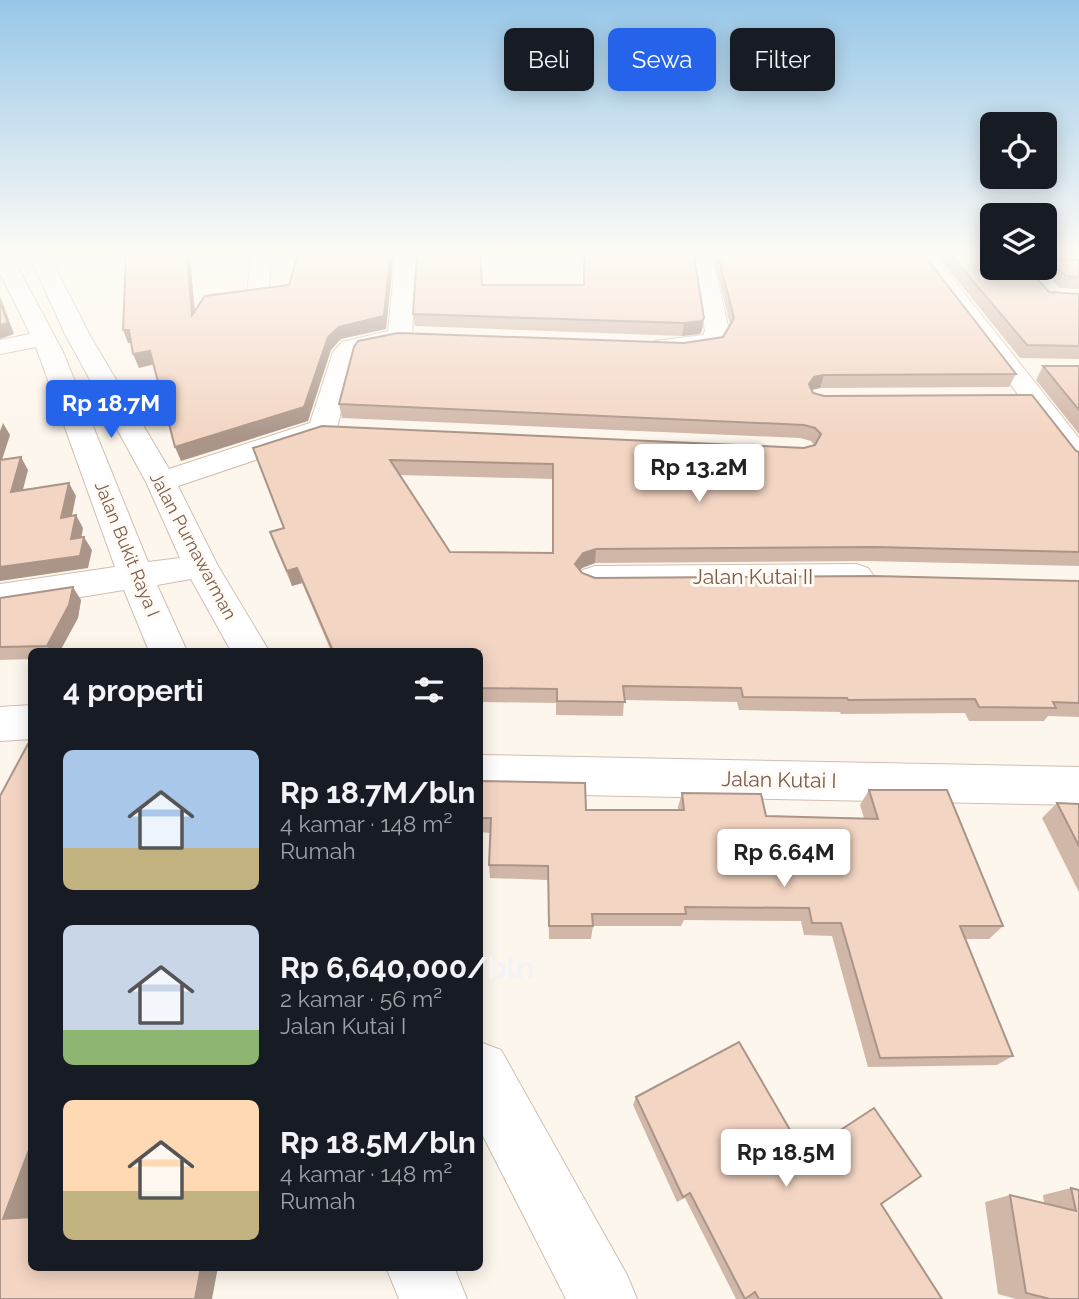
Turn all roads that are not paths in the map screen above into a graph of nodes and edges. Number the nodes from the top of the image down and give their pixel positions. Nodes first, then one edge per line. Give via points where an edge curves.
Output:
1 (42, 316) edge
2 (55, 316) edge
3 (402, 316) edge
4 (714, 316) edge
5 (971, 316) edge
6 (400, 336) junction
7 (427, 337) edge
8 (642, 345) edge
9 (0, 347) edge
10 (63, 347) junction
11 (1012, 369) junction
12 (1046, 369) edge
13 (1007, 398) edge
14 (1034, 398) junction
15 (323, 428) junction
16 (354, 430) edge
17 (1077, 452) edge
18 (161, 482) junction
19 (165, 572) junction
20 (894, 577) edge
21 (595, 578) edge
22 (0, 597) edge
23 (168, 648) edge
24 (247, 648) edge
25 (28, 722) edge
26 (0, 723) edge
27 (483, 774) edge
28 (1079, 786) edge
29 (483, 1077) edge
30 (422, 1271) edge
31 (433, 1299) edge
32 (603, 1299) edge

1 - 10 street, Jalan Bukit Raya I
2 - 10 street, Jalan Purnawarman
3 - 6 street
4 - 8 street via 717,331 711,342
5 - 11 street
6 - 7 street
6 - 15 street via 351,347 342,357
9 - 10 street
10 - 18 street, Jalan Purnawarman
10 - 19 street, Jalan Bukit Raya I
11 - 12 street
11 - 14 street
13 - 14 street
14 - 17 street
15 - 16 street
15 - 18 street
18 - 19 street, Jalan Purnawarman
19 - 22 street
19 - 23 street, Jalan Bukit Raya I
19 - 24 street, Jalan Purnawarman
20 - 21 street, Jalan Kutai II
25 - 26 street
27 - 28 street, Jalan Kutai I
29 - 32 street
30 - 31 street

